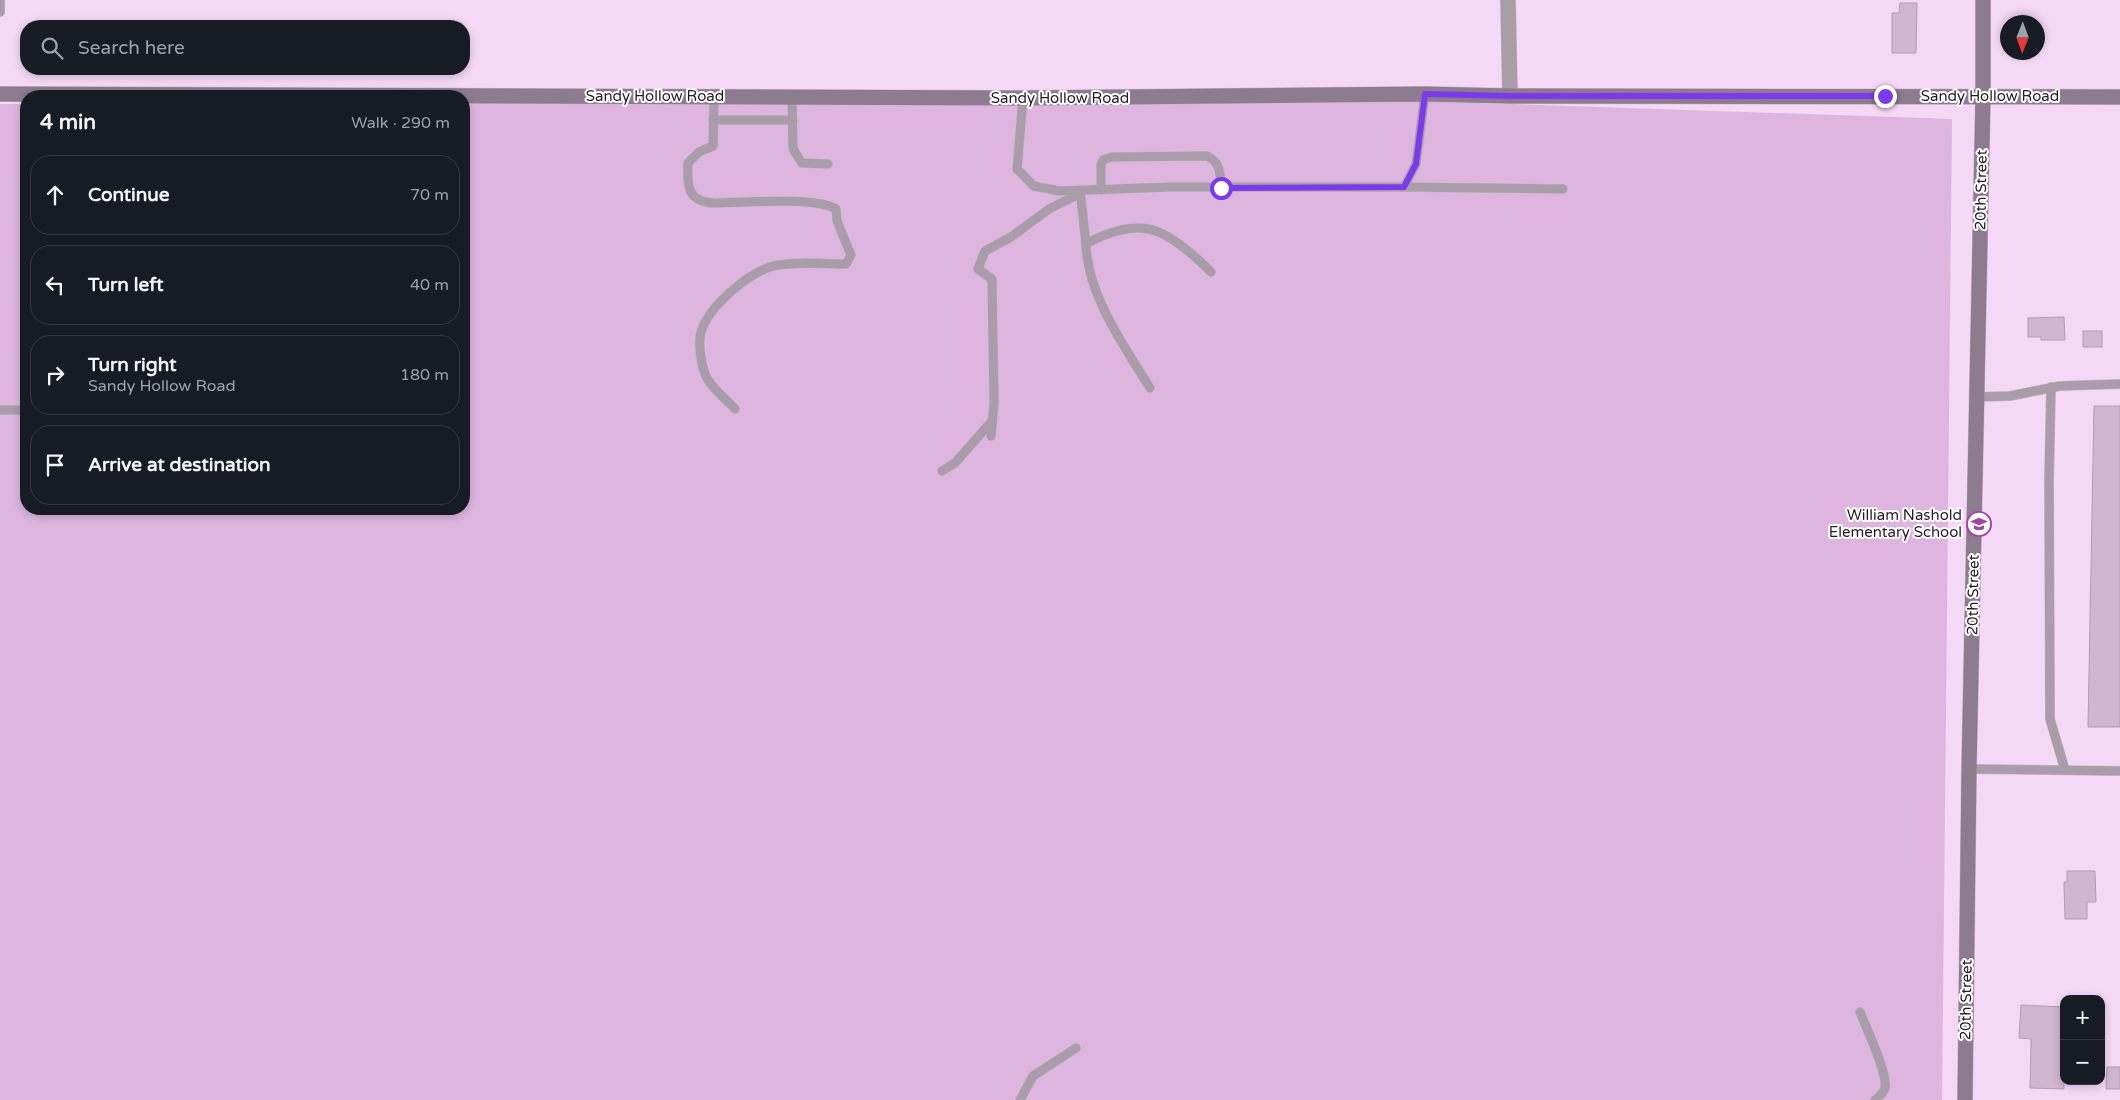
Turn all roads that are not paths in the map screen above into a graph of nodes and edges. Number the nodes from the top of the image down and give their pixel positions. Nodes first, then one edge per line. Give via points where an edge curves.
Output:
1 (1508, 0) edge
2 (1983, 0) edge
3 (0, 94) edge
4 (20, 94) edge
5 (1425, 94) junction
6 (470, 96) edge
7 (1510, 96) junction
8 (1983, 96) junction
9 (714, 97) junction
10 (792, 97) junction
11 (2120, 97) edge
12 (1022, 98) junction
13 (713, 120) junction
14 (793, 120) junction
15 (828, 164) dead end
16 (1404, 187) junction
17 (1221, 188) junction
18 (1564, 189) dead end
19 (1101, 190) junction
20 (1081, 192) junction
21 (1086, 244) junction
22 (1211, 272) dead end
23 (2120, 384) edge
24 (1150, 388) dead end
25 (2051, 388) junction
26 (1977, 397) junction
27 (735, 409) dead end
28 (0, 410) edge
29 (20, 410) edge
30 (992, 421) junction
31 (991, 436) dead end
32 (942, 471) dead end
33 (1969, 769) junction
34 (2065, 770) junction
35 (2120, 770) edge
36 (1860, 1012) dead end
37 (1076, 1048) dead end
38 (1020, 1100) edge
39 (1874, 1100) edge
40 (1965, 1100) edge

1 - 7 street
2 - 8 street, 20th Street
3 - 4 street, Sandy Hollow Road
5 - 7 street, Sandy Hollow Road
5 - 12 street, Sandy Hollow Road
5 - 16 lane via 1416,164
6 - 9 street, Sandy Hollow Road
7 - 8 street, Sandy Hollow Road
8 - 11 street, Sandy Hollow Road
8 - 26 street, 20th Street
9 - 10 street, Sandy Hollow Road
9 - 13 lane
10 - 12 street, Sandy Hollow Road
10 - 14 lane
12 - 20 lane via 1017,169 1034,186
13 - 14 lane
13 - 27 lane via 713,146 699,152 688,163 687,181 696,199 713,203 802,202 830,206 836,209 837,221 852,254 846,264 772,266 744,281 713,310 700,333 705,374
14 - 15 lane via 793,149 802,163
16 - 17 lane
16 - 18 lane
17 - 19 lane
17 - 19 lane via 1219,166 1207,156 1112,156 1103,160 1101,165
19 - 20 lane
20 - 21 lane
20 - 30 lane via 986,251 978,269 992,279
21 - 22 lane via 1102,234 1133,229 1156,231 1193,254
21 - 24 lane via 1086,258 1104,310
23 - 25 lane
25 - 26 lane via 2010,396
25 - 34 lane via 2050,719
26 - 33 street, 20th Street
28 - 29 lane
30 - 31 lane
30 - 32 lane via 955,463
33 - 34 lane
33 - 40 street, 20th Street
34 - 35 lane
36 - 39 lane via 1886,1086
37 - 38 lane via 1033,1076

